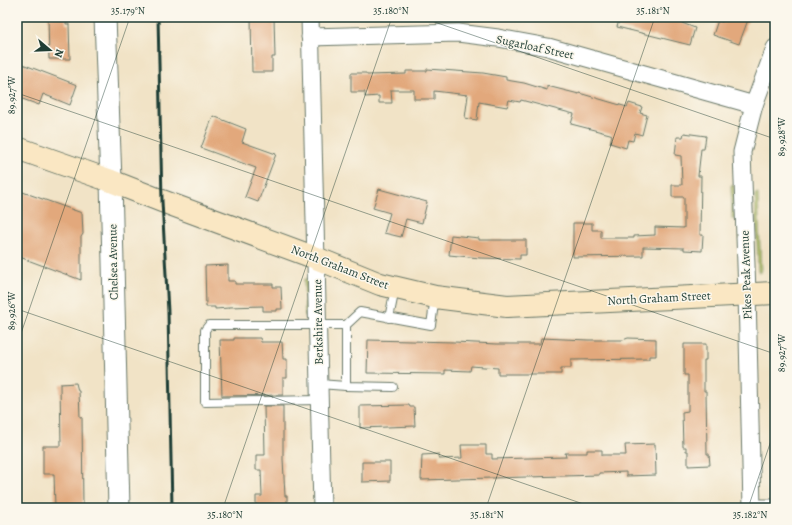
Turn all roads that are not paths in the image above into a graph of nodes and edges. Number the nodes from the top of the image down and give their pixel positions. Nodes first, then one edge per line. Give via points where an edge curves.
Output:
1 (105, 17) edge
2 (310, 17) edge
3 (310, 37) junction
4 (775, 48) edge
5 (754, 105) junction
6 (17, 148) edge
7 (111, 181) junction
8 (316, 258) junction
9 (395, 288) junction
10 (747, 293) junction
11 (775, 293) edge
12 (435, 297) junction
13 (389, 318) junction
14 (317, 324) junction
15 (346, 325) junction
16 (346, 386) junction
17 (393, 387) dead end
18 (320, 392) junction
19 (119, 508) edge
20 (322, 508) edge
21 (752, 508) edge
22 (761, 508) edge
23 (775, 508) edge

1 - 7 street, Chelsea Avenue
2 - 3 street, Berkshire Avenue
3 - 5 street, Sugarloaf Street via 458,34 498,38 548,47
3 - 8 street, Berkshire Avenue
4 - 5 street, Pikes Peak Avenue
5 - 10 street, Pikes Peak Avenue via 742,152
6 - 7 main road, North Graham Street
7 - 8 main road, North Graham Street
7 - 19 street, Chelsea Avenue
8 - 9 main road, North Graham Street
8 - 14 street, Berkshire Avenue
9 - 12 main road, North Graham Street
9 - 13 lane
10 - 11 main road, North Graham Street
10 - 12 main road, North Graham Street via 507,306
10 - 21 street, Pikes Peak Avenue
12 - 13 lane via 431,325
13 - 15 lane via 360,312
14 - 15 lane
14 - 18 street, Berkshire Avenue
14 - 18 lane via 209,326 205,330 205,402
15 - 16 lane
16 - 17 lane
16 - 18 lane
18 - 20 street, Berkshire Avenue
22 - 23 street

